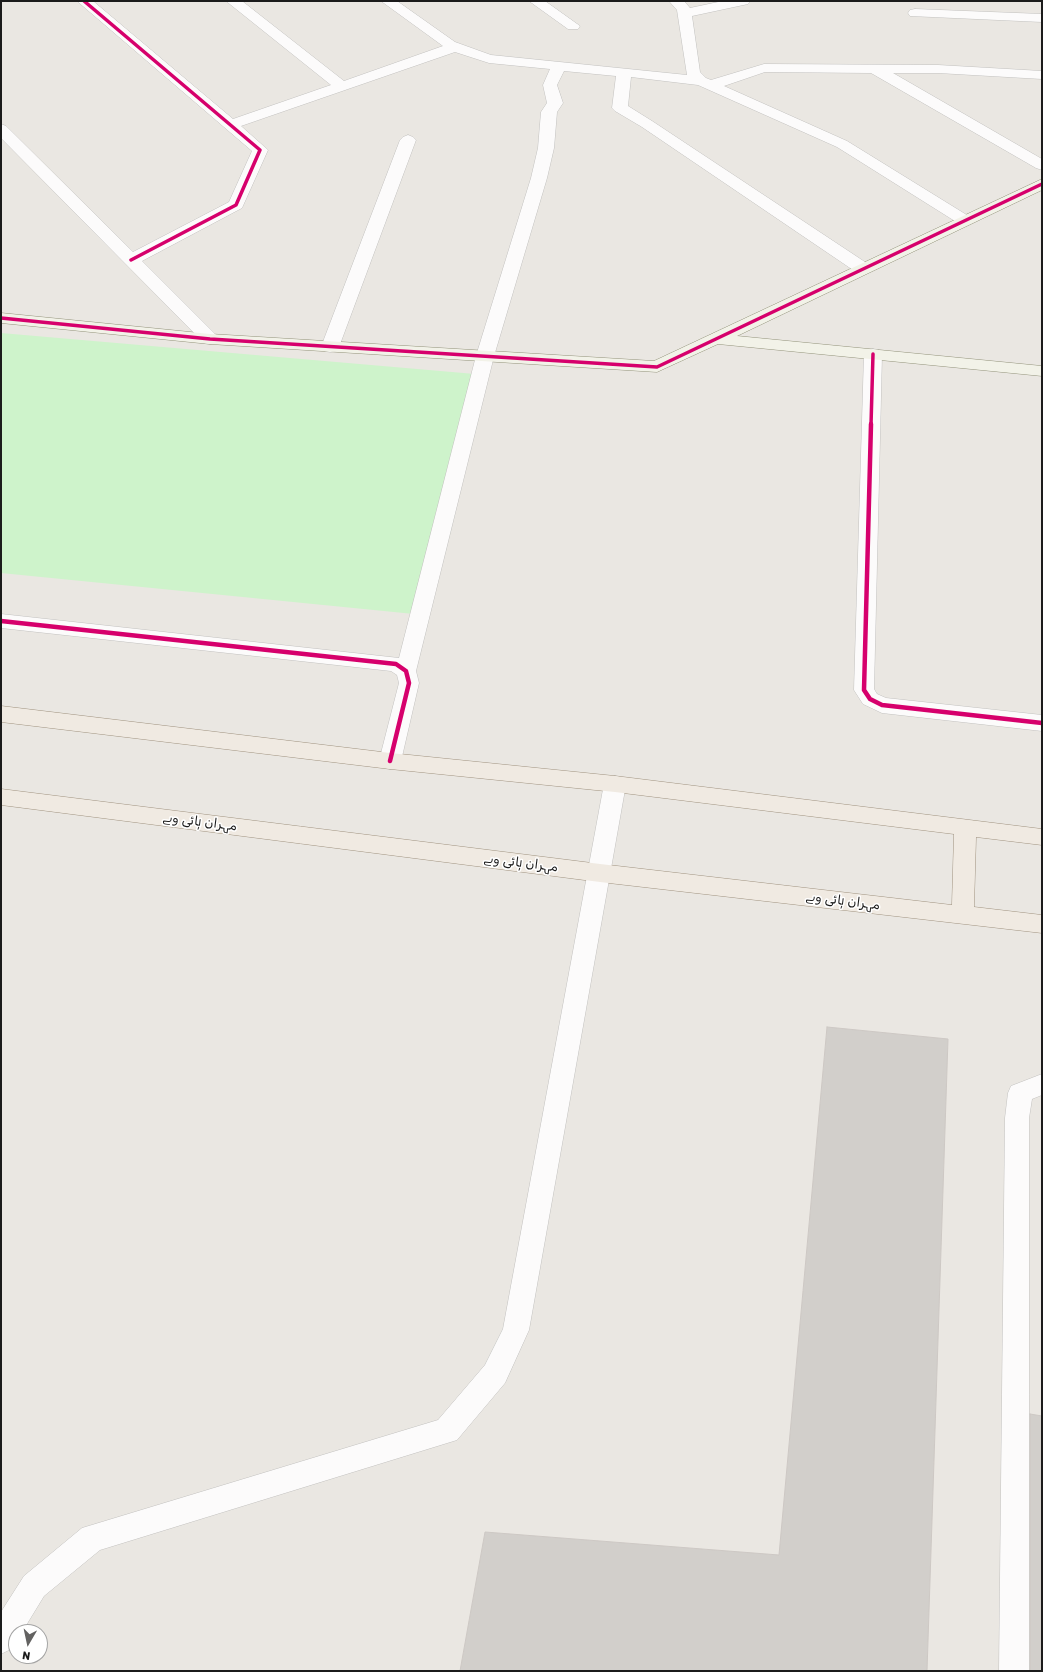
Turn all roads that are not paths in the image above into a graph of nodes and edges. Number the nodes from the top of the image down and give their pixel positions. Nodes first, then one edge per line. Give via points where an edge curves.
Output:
1 (84, 1) edge
2 (233, 1) edge
3 (388, 1) edge
4 (536, 1) edge
5 (742, 1) edge
6 (680, 7) edge
7 (914, 13) dead end
8 (1042, 18) edge
9 (573, 26) dead end
10 (454, 47) junction
11 (559, 66) junction
12 (874, 69) junction
13 (624, 72) junction
14 (1042, 75) edge
15 (705, 83) junction
16 (341, 86) junction
17 (231, 125) junction
18 (1, 129) edge
19 (408, 140) dead end
20 (1042, 165) edge
21 (1042, 184) edge
22 (964, 220) junction
23 (131, 260) junction
24 (862, 268) junction
25 (1, 318) edge
26 (210, 339) junction
27 (716, 339) junction
28 (330, 346) junction
29 (873, 354) junction
30 (485, 356) junction
31 (1042, 372) edge
32 (1, 621) edge
33 (406, 671) junction
34 (1, 714) edge
35 (1042, 723) edge
36 (390, 761) junction
37 (615, 784) junction
38 (1, 797) edge
39 (965, 828) junction
40 (1042, 837) edge
41 (600, 873) junction
42 (963, 914) junction
43 (1042, 924) edge
44 (1042, 1084) edge
45 (1, 1639) edge
46 (1014, 1671) edge

1 - 17 street
2 - 16 street
3 - 10 street
4 - 9 street
5 - 6 street
6 - 15 street via 693,73
7 - 8 street
10 - 11 street via 489,59
10 - 16 street
11 - 13 street
11 - 30 street via 550,85 555,103 549,112 546,148 539,178
12 - 14 street via 938,69
12 - 15 street via 764,68
12 - 20 street
13 - 15 street
13 - 24 street via 620,108
15 - 22 street via 842,144
16 - 17 street
17 - 23 street via 260,150 236,205
18 - 23 street
19 - 28 street
21 - 22 street
22 - 24 street
23 - 26 street
24 - 27 street
25 - 26 street
26 - 28 street
27 - 29 street
27 - 30 street via 657,367
28 - 30 street
29 - 31 street
29 - 35 street via 864,690 870,699 882,705
30 - 33 street
32 - 33 street via 396,664
33 - 36 street via 409,683
34 - 36 main road
36 - 37 main road
37 - 39 main road
37 - 41 street
38 - 41 main road, مہران ہائی وے
39 - 40 main road
39 - 42 main road
41 - 42 main road, مہران ہائی وے
41 - 45 street via 516,1330 495,1374 447,1431 92,1538 34,1586
42 - 43 main road, مہران ہائی وے
44 - 46 street via 1020,1093 1017,1118

